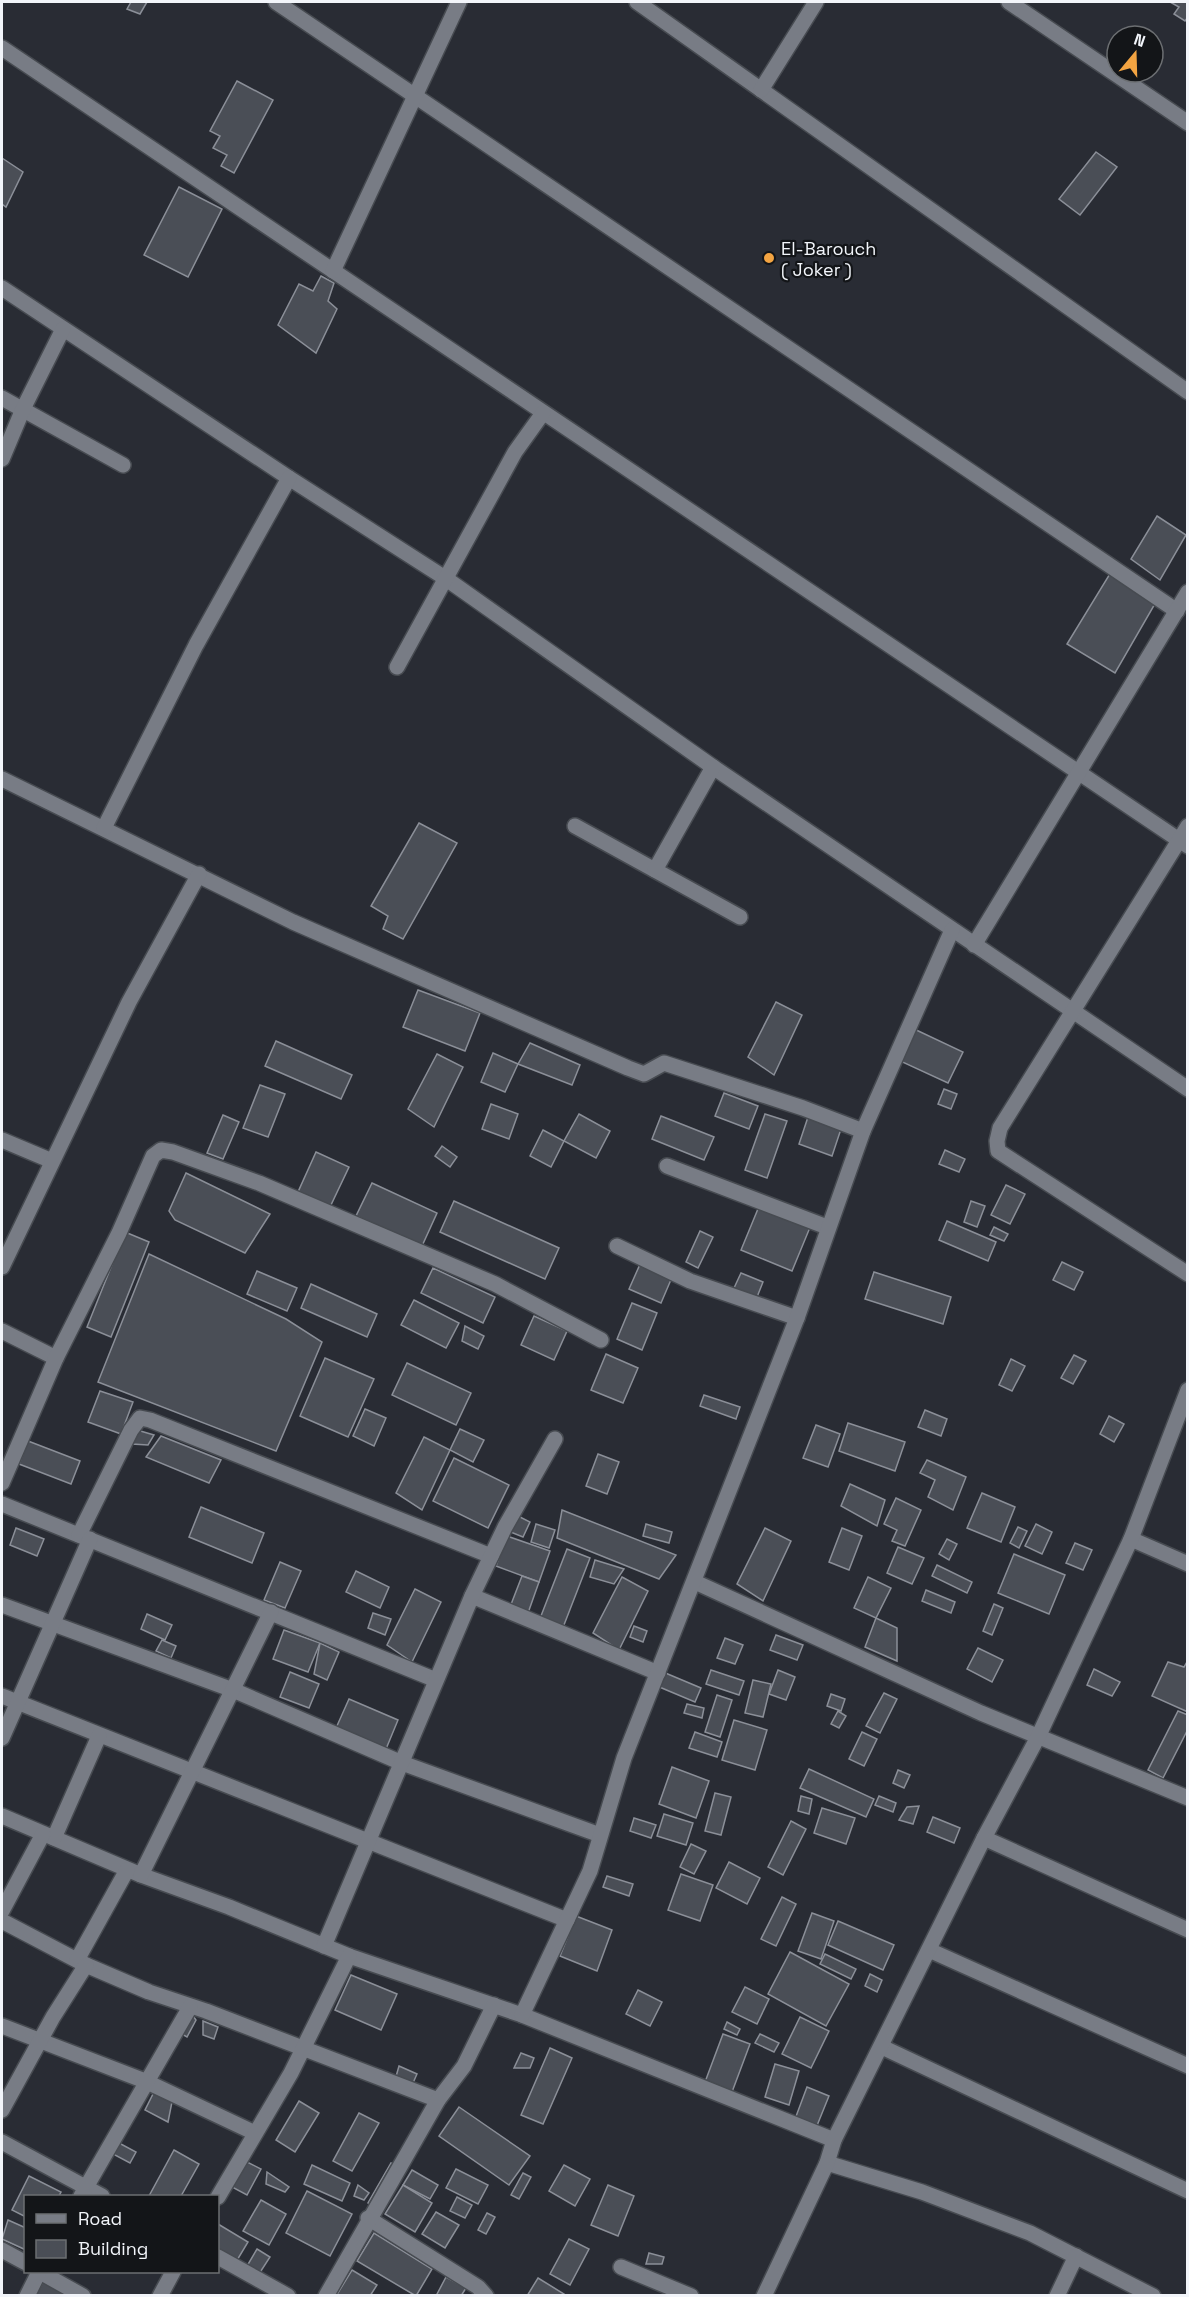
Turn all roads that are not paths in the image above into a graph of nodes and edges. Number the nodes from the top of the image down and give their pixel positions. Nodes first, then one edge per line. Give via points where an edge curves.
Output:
1 (276, 2) edge
2 (459, 2) edge
3 (637, 2) edge
4 (816, 2) edge
5 (1009, 2) edge
6 (2, 48) edge
7 (761, 90) junction
8 (415, 94) junction
9 (1188, 123) edge
10 (333, 271) junction
11 (2, 288) edge
12 (63, 328) junction
13 (1188, 392) edge
14 (2, 398) edge
15 (23, 409) junction
16 (543, 412) junction
17 (2, 459) edge
18 (123, 465) dead end
19 (289, 478) junction
20 (445, 578) junction
21 (1188, 592) edge
22 (1177, 611) junction
23 (397, 667) dead end
24 (713, 767) junction
25 (1079, 774) junction
26 (2, 779) edge
27 (575, 826) dead end
28 (1188, 826) edge
29 (104, 828) junction
30 (1183, 843) edge
31 (655, 870) junction
32 (198, 874) junction
33 (740, 917) dead end
34 (952, 930) junction
35 (974, 945) junction
36 (1071, 1012) junction
37 (1188, 1089) edge
38 (863, 1131) junction
39 (2, 1140) edge
40 (52, 1161) junction
41 (667, 1166) dead end
42 (827, 1227) junction
43 (617, 1246) dead end
44 (2, 1267) edge
45 (1188, 1274) edge
46 (797, 1318) junction
47 (2, 1331) edge
48 (601, 1340) dead end
49 (56, 1358) junction
50 (1188, 1390) edge
51 (555, 1439) dead end
52 (2, 1483) edge
53 (2, 1504) edge
54 (85, 1537) junction
55 (1131, 1539) junction
56 (491, 1556) junction
57 (1188, 1564) edge
58 (695, 1582) junction
59 (472, 1596) junction
60 (2, 1605) edge
61 (271, 1612) junction
62 (53, 1624) junction
63 (658, 1673) junction
64 (436, 1680) junction
65 (233, 1690) junction
66 (2, 1696) edge
67 (18, 1703) junction
68 (99, 1736) junction
69 (1038, 1737) junction
70 (2, 1738) edge
71 (402, 1764) junction
72 (192, 1773) junction
73 (1188, 1798) edge
74 (2, 1816) edge
75 (600, 1835) junction
76 (48, 1836) junction
77 (984, 1838) junction
78 (369, 1840) junction
79 (134, 1873) junction
80 (2, 1911) edge
81 (567, 1920) junction
82 (2, 1921) edge
83 (1188, 1930) edge
84 (324, 1946) junction
85 (929, 1950) junction
86 (349, 1956) junction
87 (82, 1963) junction
88 (494, 2005) junction
89 (190, 2007) junction
90 (522, 2014) junction
91 (2, 2026) edge
92 (39, 2042) junction
93 (303, 2047) junction
94 (882, 2047) junction
95 (1188, 2066) edge
96 (145, 2081) junction
97 (438, 2100) junction
98 (2, 2110) edge
99 (255, 2133) junction
100 (834, 2140) junction
101 (2, 2142) edge
102 (827, 2163) junction
103 (1188, 2191) edge
104 (84, 2192) edge
105 (219, 2195) edge
106 (368, 2218) junction
107 (2, 2250) edge
108 (1076, 2256) junction
109 (219, 2258) edge
110 (24, 2262) edge
111 (621, 2267) dead end
112 (39, 2273) edge
113 (44, 2273) edge
114 (172, 2273) edge
115 (27, 2295) edge
116 (83, 2295) edge
117 (160, 2295) edge
118 (288, 2295) edge
119 (326, 2295) edge
120 (486, 2295) edge
121 (691, 2295) edge
122 (764, 2295) edge
123 (1057, 2295) edge
124 (1153, 2295) edge

1 - 8 street
2 - 8 street
3 - 7 street
4 - 7 street
5 - 9 street
6 - 10 street
7 - 13 street
8 - 10 street
8 - 22 street via 598,222
10 - 16 street
11 - 12 street
12 - 15 street
12 - 19 street
14 - 15 street
15 - 17 street
15 - 18 street
16 - 20 street via 515,452
16 - 25 street
19 - 20 street
19 - 29 street via 196,645
20 - 23 street
20 - 24 street
21 - 22 street
22 - 25 street
24 - 31 street
24 - 34 street
25 - 30 street
25 - 35 street
26 - 29 street
27 - 31 street
28 - 30 street
29 - 32 street
30 - 36 street
31 - 33 street
32 - 38 street via 293,922 628,1068 644,1074 664,1063
32 - 40 street via 129,1002
34 - 35 street
34 - 38 street
35 - 36 street
36 - 37 street
36 - 45 street via 1000,1128 998,1151
38 - 42 street
39 - 40 street
40 - 44 street
41 - 42 street
42 - 46 street
43 - 46 street via 690,1281
46 - 58 street
47 - 49 street
48 - 49 street via 495,1284 259,1183 161,1150 153,1156
49 - 52 street
50 - 55 street
51 - 56 street
53 - 54 street
54 - 56 street via 131,1430 140,1418
54 - 61 street
54 - 62 street
55 - 57 street
55 - 69 street
56 - 59 street
58 - 63 street
58 - 69 street
59 - 63 street
59 - 64 street
60 - 62 street
61 - 64 street
61 - 65 street
62 - 65 street
62 - 67 street
63 - 75 street via 624,1758
64 - 71 street
65 - 71 street
65 - 72 street
66 - 67 street
67 - 68 street
67 - 70 street
68 - 72 street
68 - 76 street
69 - 73 street
69 - 77 street
71 - 75 street
71 - 78 street
72 - 78 street
72 - 79 street
74 - 76 street
75 - 81 street via 590,1871
76 - 79 street
76 - 80 street
77 - 83 street
77 - 85 street
78 - 81 street
78 - 84 street
79 - 84 street
79 - 87 street
81 - 90 street
82 - 87 street
84 - 86 street
85 - 94 street
85 - 95 street
86 - 88 street
86 - 93 street
87 - 89 street
87 - 92 street
88 - 90 street
88 - 97 street via 464,2066
89 - 93 street
89 - 96 street
90 - 100 street
91 - 92 street
92 - 96 street
92 - 98 street
93 - 97 street
93 - 99 street
94 - 100 street
94 - 103 street
96 - 99 street
96 - 104 street
97 - 106 street
99 - 105 street
100 - 102 street
101 - 104 street
102 - 108 street via 922,2192
102 - 122 street
106 - 119 street
106 - 120 street
107 - 110 street
108 - 123 street
108 - 124 street
109 - 118 street
111 - 121 street
112 - 115 street
113 - 116 street
114 - 117 street

